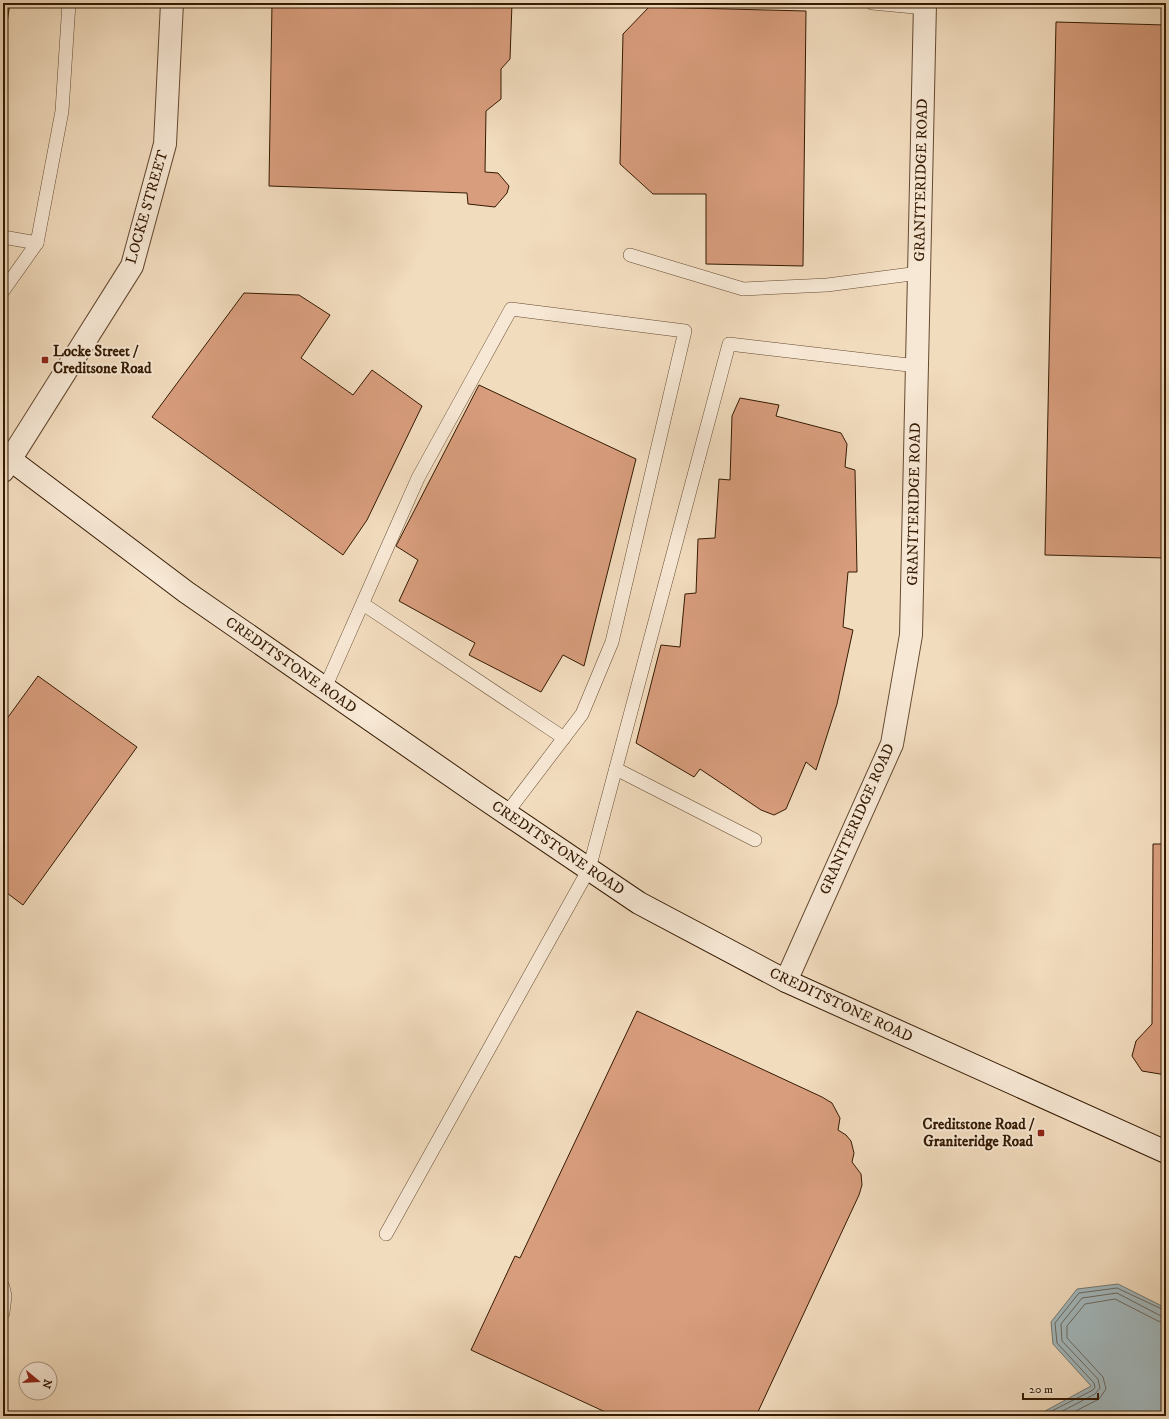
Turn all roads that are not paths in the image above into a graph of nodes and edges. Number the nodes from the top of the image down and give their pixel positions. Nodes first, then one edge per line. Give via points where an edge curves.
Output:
1 (69, 3) edge
2 (172, 3) edge
3 (872, 3) edge
4 (925, 6) edge
5 (3, 237) edge
6 (37, 242) junction
7 (630, 255) dead end
8 (919, 273) junction
9 (3, 292) edge
10 (917, 366) junction
11 (6, 462) edge
12 (362, 604) junction
13 (325, 688) junction
14 (564, 738) junction
15 (616, 769) junction
16 (506, 814) junction
17 (755, 840) dead end
18 (589, 870) junction
19 (786, 981) junction
20 (1166, 1152) edge
21 (386, 1234) dead end
22 (3, 1287) edge
23 (3, 1313) edge

1 - 6 lane via 62,111
2 - 11 street, LOCKE STREET via 165,144 132,266
3 - 4 lane
4 - 8 street, GRANITERIDGE ROAD
5 - 6 lane
6 - 9 lane
7 - 8 lane via 743,289 827,285
8 - 10 street, GRANITERIDGE ROAD
10 - 15 lane via 729,344
10 - 19 street, GRANITERIDGE ROAD via 911,635 892,744
11 - 13 street, CREDITSTONE ROAD via 186,592
12 - 13 lane
12 - 14 lane
12 - 14 lane via 418,478 511,309 685,331 612,642 582,714
13 - 16 street, CREDITSTONE ROAD
14 - 16 lane
15 - 17 lane
15 - 18 lane
16 - 18 street, CREDITSTONE ROAD
18 - 19 street, CREDITSTONE ROAD via 639,903
18 - 21 lane
19 - 20 street, CREDITSTONE ROAD
22 - 23 lane

